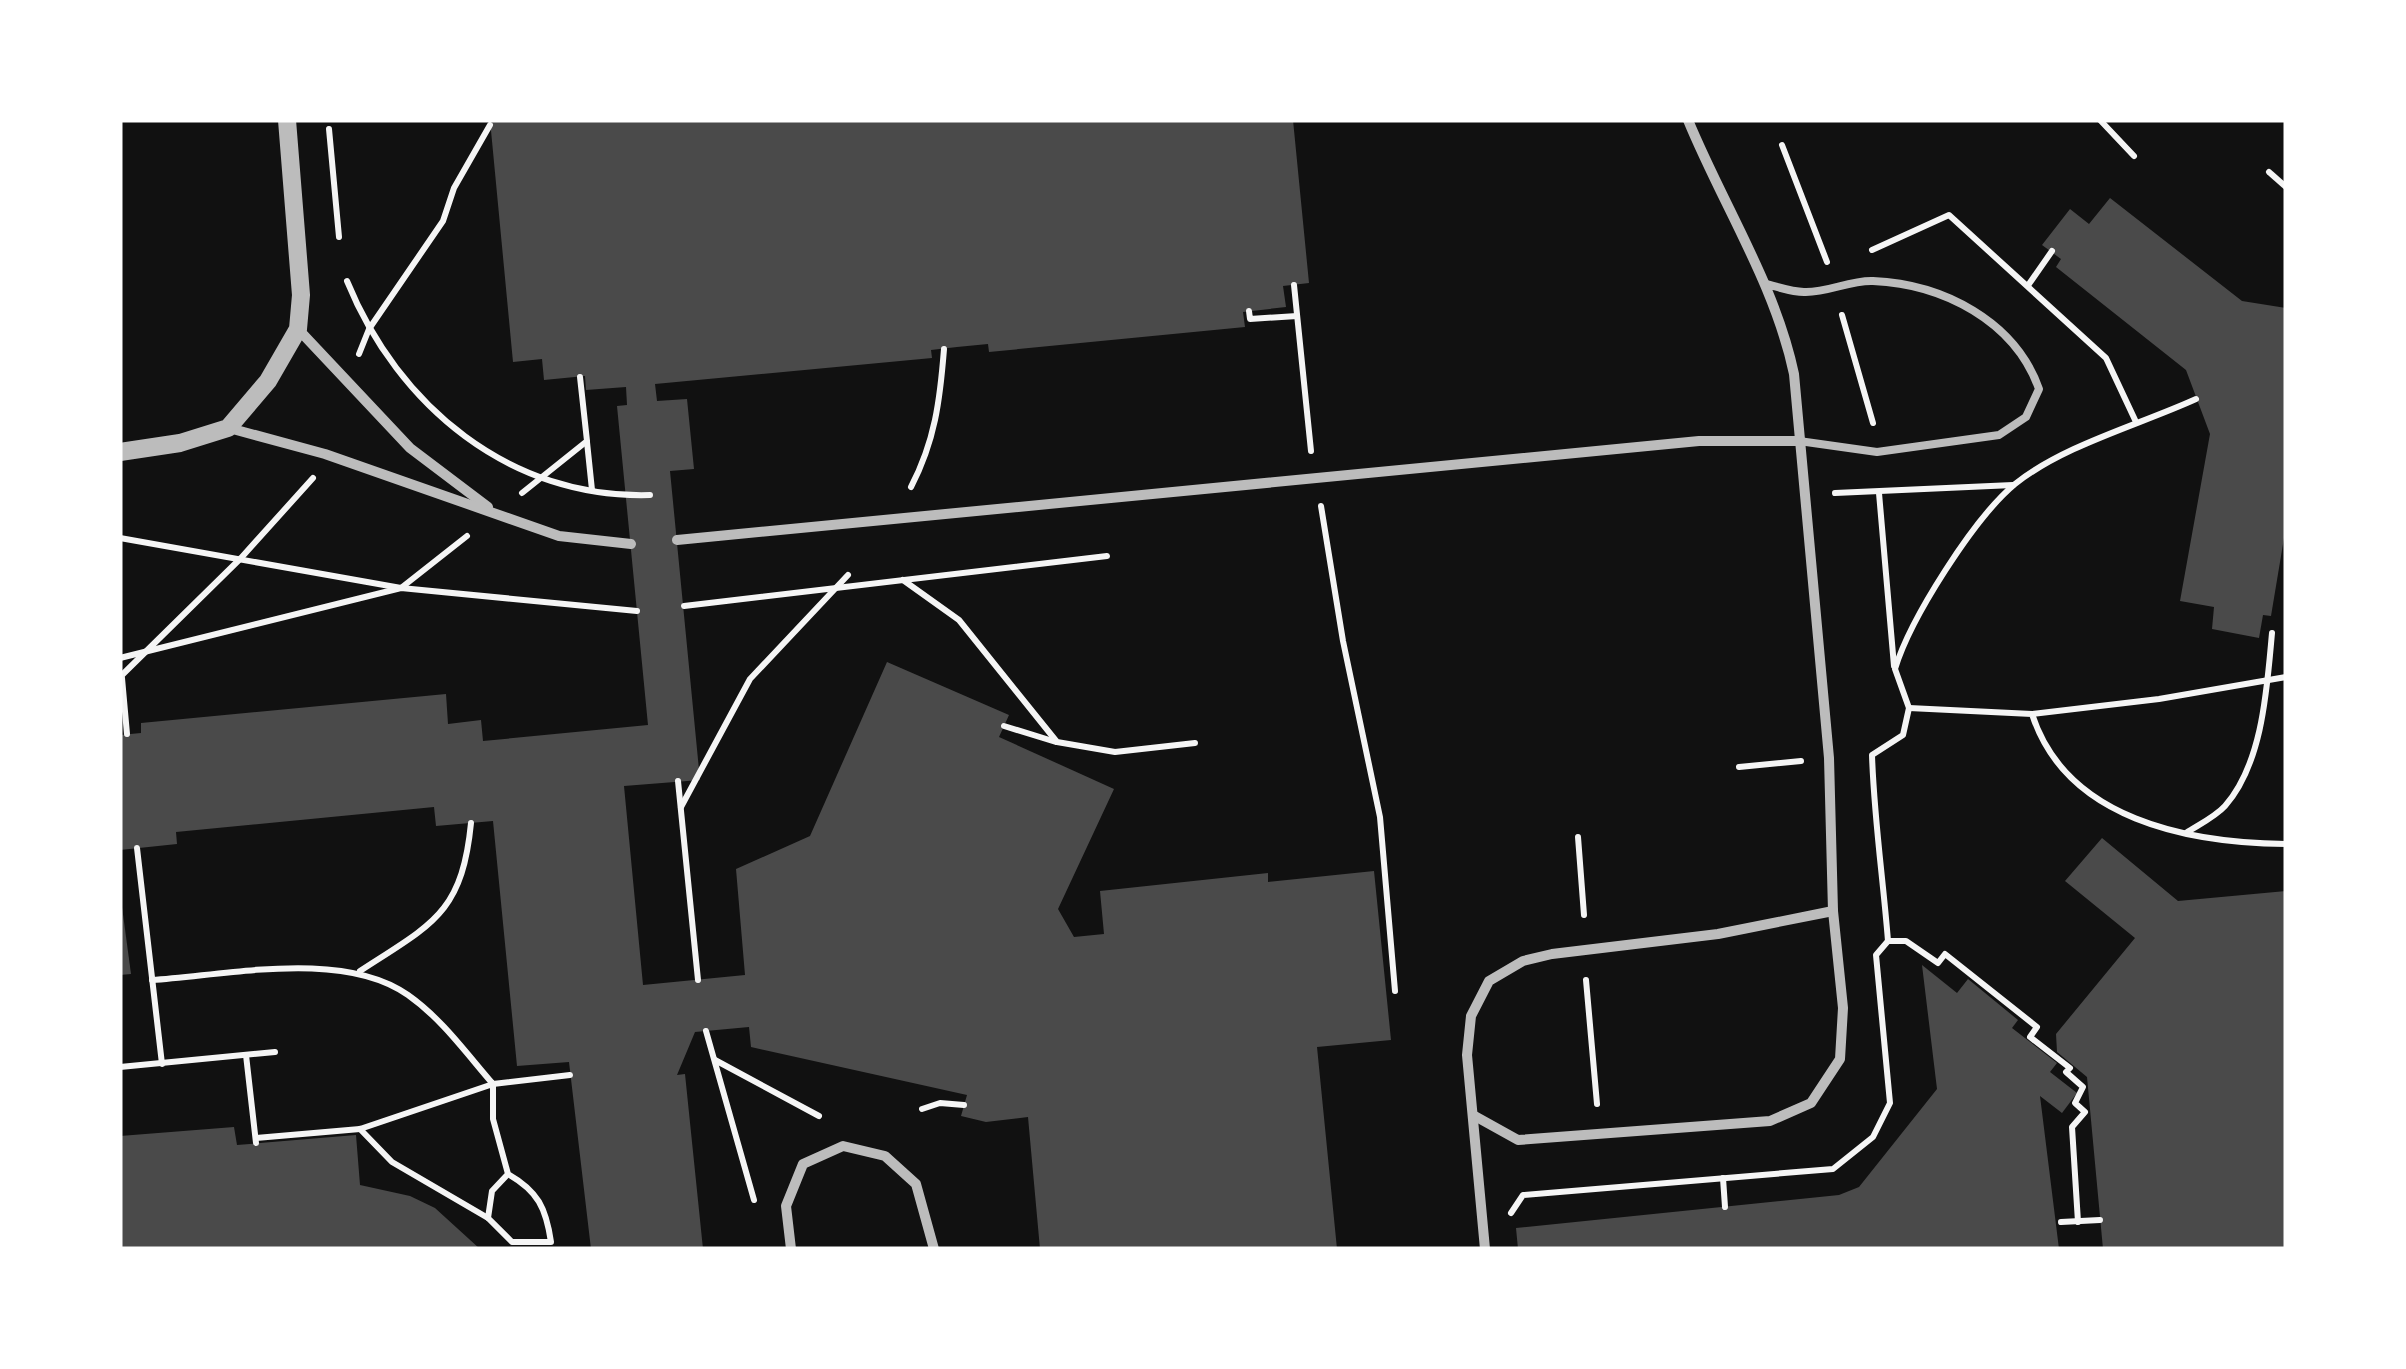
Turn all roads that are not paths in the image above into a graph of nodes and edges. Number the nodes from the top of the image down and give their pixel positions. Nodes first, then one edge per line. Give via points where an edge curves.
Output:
1 (287, 120) edge
2 (1688, 120) edge
3 (1766, 284) junction
4 (298, 329) junction
5 (228, 428) junction
6 (1800, 441) junction
7 (120, 452) edge
8 (496, 514) junction
9 (676, 540) dead end
10 (630, 544) dead end
11 (1833, 910) junction
12 (1472, 1114) junction
13 (791, 1249) edge
14 (934, 1249) edge
15 (1485, 1249) edge

1 - 4 street
2 - 3 street
3 - 6 street via 1786,339
3 - 6 lane via 1804,292 1868,281 1952,298 1992,322 2029,361 2039,388 2026,417 1998,435 1877,452
4 - 5 street via 268,381
4 - 8 street via 410,448
5 - 7 street
5 - 8 street
6 - 9 street via 1699,441
6 - 11 street via 1830,758
8 - 10 street via 560,536
11 - 12 street via 1718,934 1523,961 1489,981 1471,1016 1466,1055
11 - 12 street via 1840,1059 1812,1103 1770,1121 1518,1140
12 - 15 street
13 - 14 street via 786,1206 803,1164 843,1146 885,1156 916,1184

